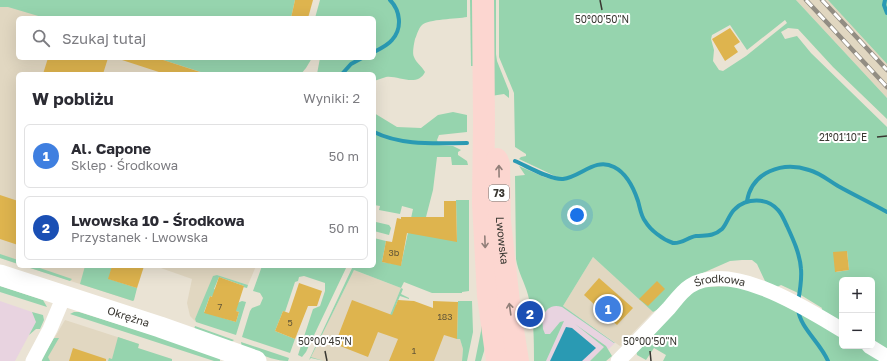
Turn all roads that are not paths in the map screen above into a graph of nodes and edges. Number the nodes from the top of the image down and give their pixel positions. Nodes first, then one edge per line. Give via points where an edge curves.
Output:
1 (483, 0) edge
2 (484, 122) junction
3 (0, 275) edge
4 (64, 296) junction
5 (839, 328) edge
6 (874, 349) edge
7 (493, 355) edge
8 (887, 357) edge
9 (33, 361) edge
10 (256, 361) edge
11 (518, 361) edge
12 (618, 361) edge

1 - 2 main road, Lwowska / 73
2 -> 7 main road, Lwowska / 73 via 483,203
11 -> 2 main road, Lwowska / 73 via 500,221 499,164
3 - 4 street, Okrężna
4 - 9 street
4 - 10 street, Okrężna
5 - 12 street, Środkowa via 790,300 722,278 702,281 690,287
6 - 8 street

